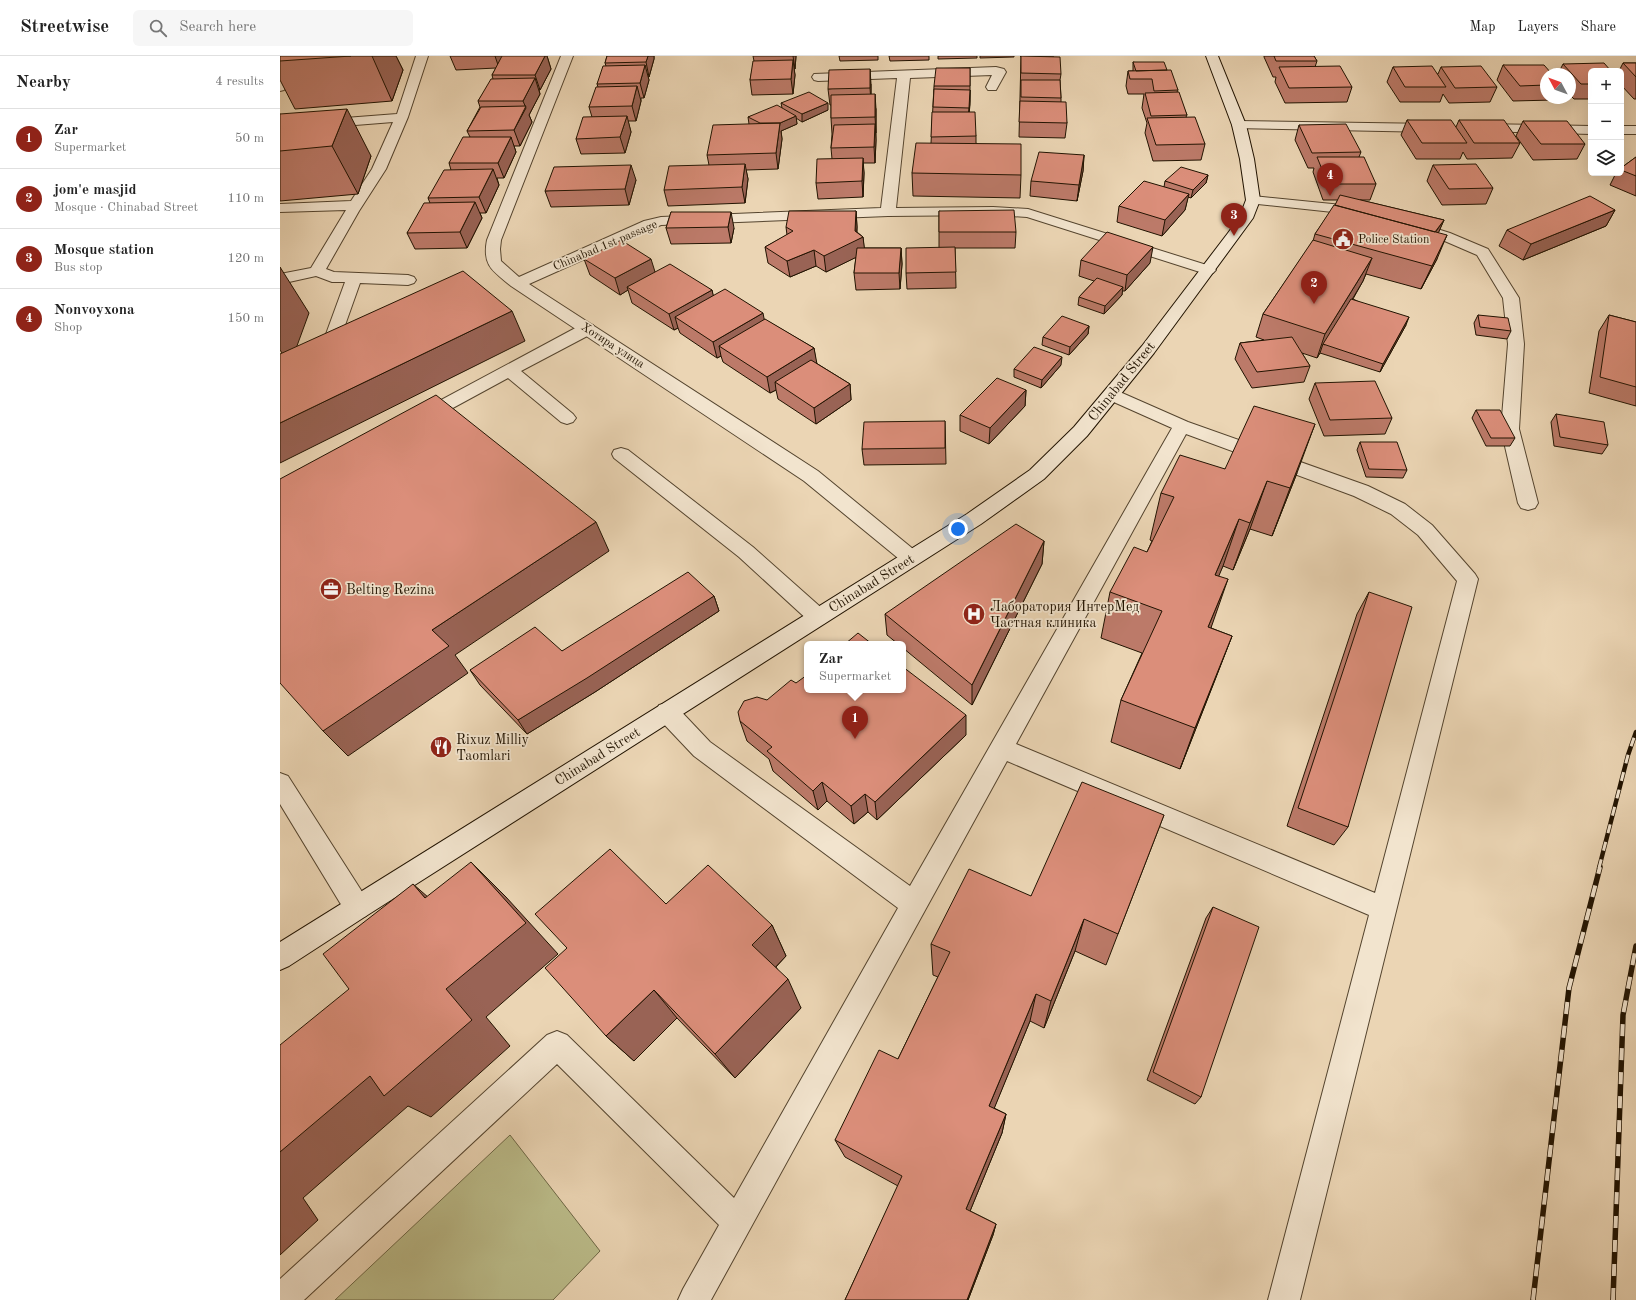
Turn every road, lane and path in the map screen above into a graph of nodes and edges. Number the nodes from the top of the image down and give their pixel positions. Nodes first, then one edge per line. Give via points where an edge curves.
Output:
1 (291, 56) edge
2 (422, 56) edge
3 (567, 56) edge
4 (1212, 56) edge
5 (904, 74) junction
6 (818, 77) dead end
7 (280, 87) edge
8 (992, 87) dead end
9 (402, 117) junction
10 (1238, 125) junction
11 (280, 127) edge
12 (1450, 128) edge
13 (1465, 128) edge
14 (1588, 130) edge
15 (1624, 130) edge
16 (1636, 130) edge
17 (1253, 200) junction
18 (355, 205) junction
19 (280, 208) edge
20 (888, 212) junction
21 (1372, 216) edge
22 (1402, 222) edge
23 (1208, 270) junction
24 (317, 271) junction
25 (354, 278) junction
26 (280, 279) edge
27 (408, 280) dead end
28 (517, 283) junction
29 (587, 329) junction
30 (330, 345) edge
31 (509, 370) junction
32 (1113, 395) junction
33 (567, 418) dead end
34 (405, 426) edge
35 (1182, 426) junction
36 (621, 454) dead end
37 (1528, 502) dead end
38 (911, 558) junction
39 (818, 617) junction
40 (667, 712) junction
41 (1001, 748) junction
42 (280, 783) edge
43 (914, 904) junction
44 (357, 907) junction
45 (1384, 909) junction
46 (280, 957) edge
47 (737, 1222) junction
48 (281, 1300) edge
49 (694, 1300) edge
50 (1284, 1300) edge

1 - 7 street
2 - 9 street
3 - 28 street, Хотира улица via 492,247 494,264
4 - 10 street
5 - 6 street
5 - 8 street via 1000,72
5 - 20 street
9 - 11 street
9 - 18 street via 379,169
10 - 12 street
10 - 17 street via 1247,159
13 - 14 street
15 - 16 street
17 - 21 street via 1342,209
17 - 23 street, Chinabad Street via 1246,218
18 - 19 street
18 - 24 street
20 - 23 street, Chinabad 1st passage via 1028,213
20 - 28 street, Chinabad 1st passage via 660,221
22 - 37 street via 1483,252 1512,298 1516,344 1510,429
23 - 32 street, Chinabad Street
24 - 25 street via 332,277
24 - 26 street
25 - 27 street
25 - 30 street
28 - 29 street, Хотира улица
29 - 31 street
29 - 38 street, Хотира улица via 811,476
31 - 33 street
31 - 34 street
32 - 35 street
32 - 38 street, Chinabad Street via 1056,458 1038,473 974,519
35 - 41 street
35 - 45 street via 1361,491 1398,509 1425,530 1468,579
36 - 39 street via 746,552
38 - 39 street, Chinabad Street
39 - 40 street, Chinabad Street
40 - 43 street via 702,749
40 - 44 street, Chinabad Street
41 - 43 street
41 - 45 street
42 - 44 street
43 - 47 street
44 - 46 street, Chinabad Street
45 - 50 street
47 - 48 street via 557,1045
47 - 49 street

